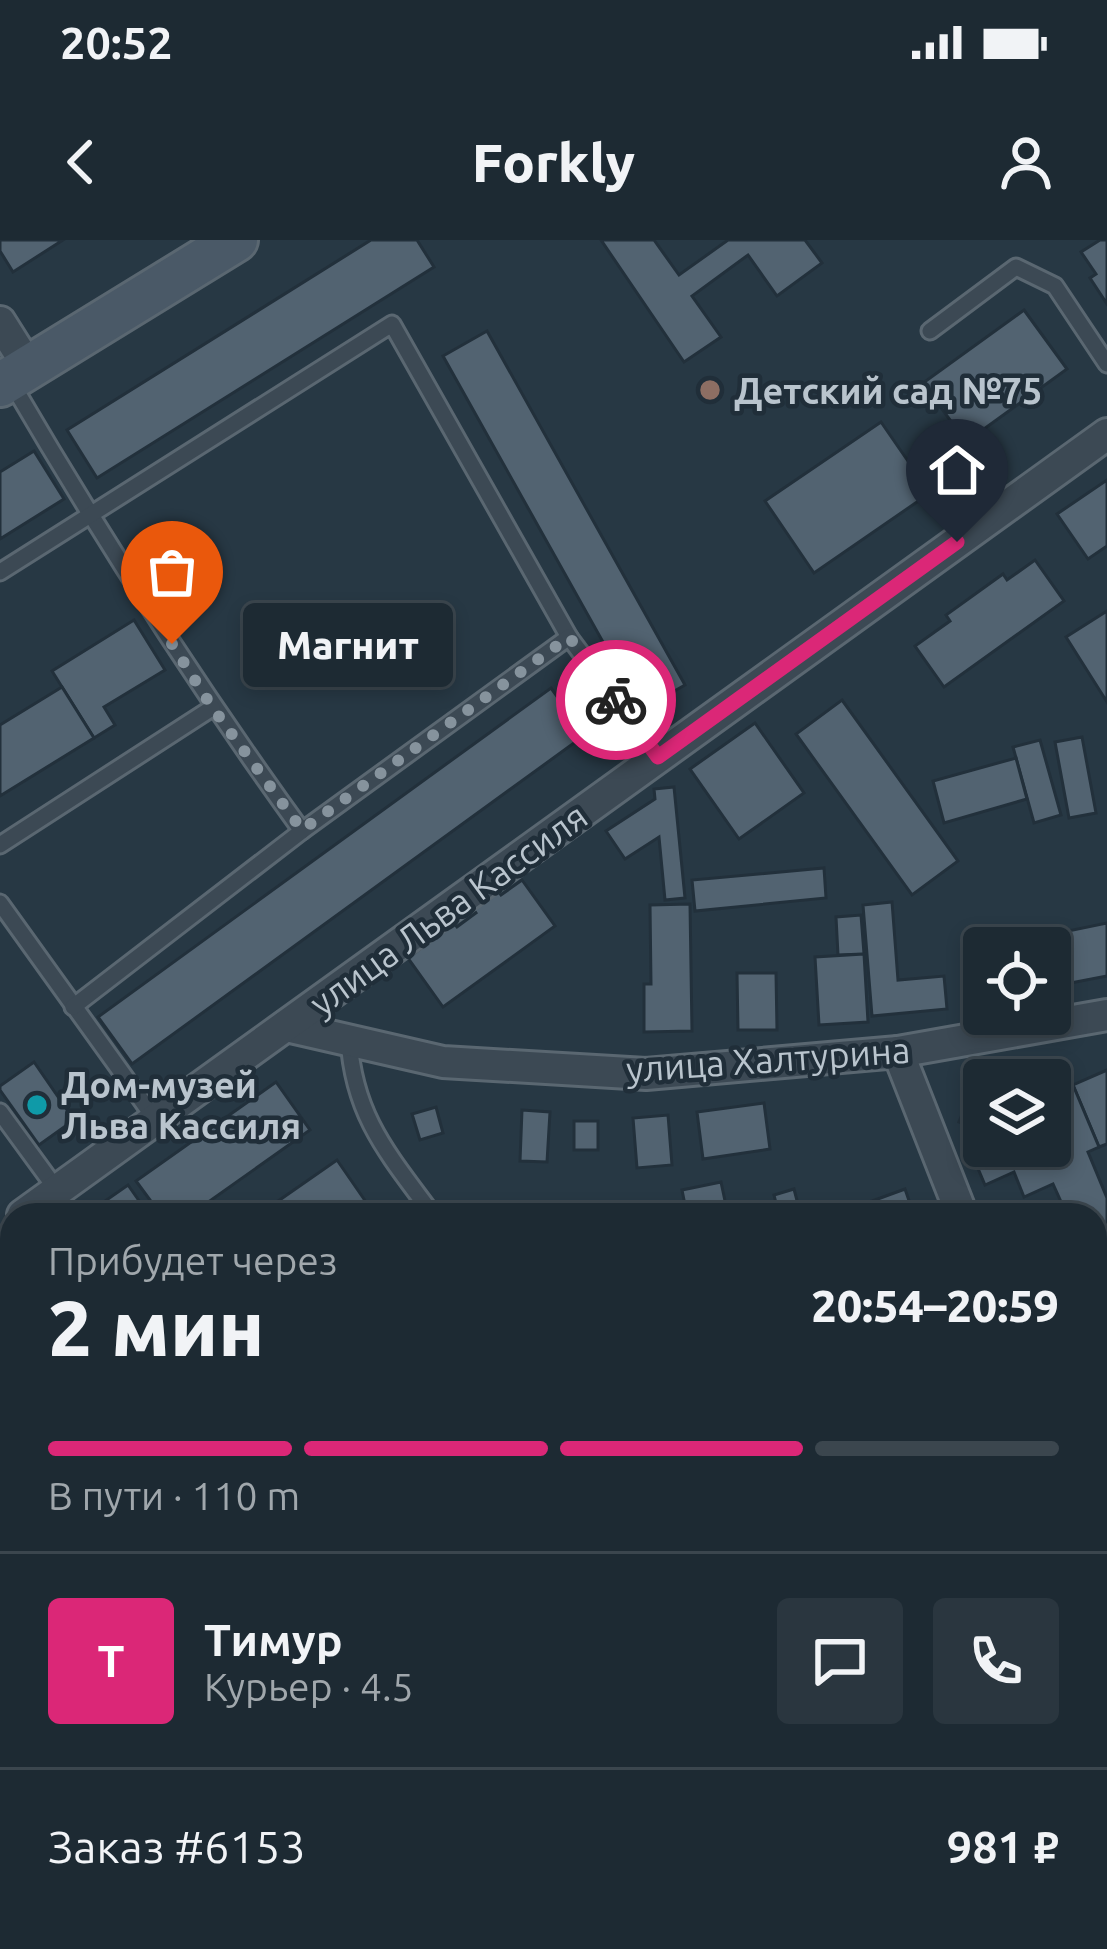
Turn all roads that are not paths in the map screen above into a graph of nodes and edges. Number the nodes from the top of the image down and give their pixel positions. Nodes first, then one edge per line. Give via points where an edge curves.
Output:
1 (236, 240) edge
2 (0, 322) edge
3 (930, 331) dead end
4 (1107, 364) edge
5 (13, 377) edge
6 (1107, 434) edge
7 (89, 516) junction
8 (0, 572) edge
9 (569, 637) junction
10 (212, 707) junction
11 (658, 757) junction
12 (302, 830) junction
13 (0, 845) edge
14 (0, 903) edge
15 (73, 1007) junction
16 (1107, 1015) edge
17 (286, 1026) junction
18 (349, 1040) junction
19 (898, 1052) junction
20 (0, 1112) edge
21 (155, 1119) junction
22 (57, 1190) junction
23 (39, 1203) edge
24 (424, 1203) edge
25 (957, 1203) edge

1 - 5 main road
2 - 5 street
3 - 4 lane via 1016,267 1055,286
5 - 7 lane
6 - 11 street, улица Льва Кассиля
7 - 8 lane
7 - 9 lane via 392,324
7 - 10 lane
9 - 11 lane
9 - 12 lane
10 - 12 lane
10 - 13 lane
11 - 17 street, улица Льва Кассиля
12 - 15 lane
14 - 15 lane
15 - 21 lane
16 - 19 street, улица Халтурина
17 - 18 street, улица Халтурина
17 - 21 street, улица Льва Кассиля
18 - 19 street, улица Халтурина via 442,1062 646,1074
18 - 24 lane via 352,1079 375,1136
19 - 25 street
20 - 22 lane
21 - 22 street, улица Льва Кассиля
22 - 23 street, улица Льва Кассиля

